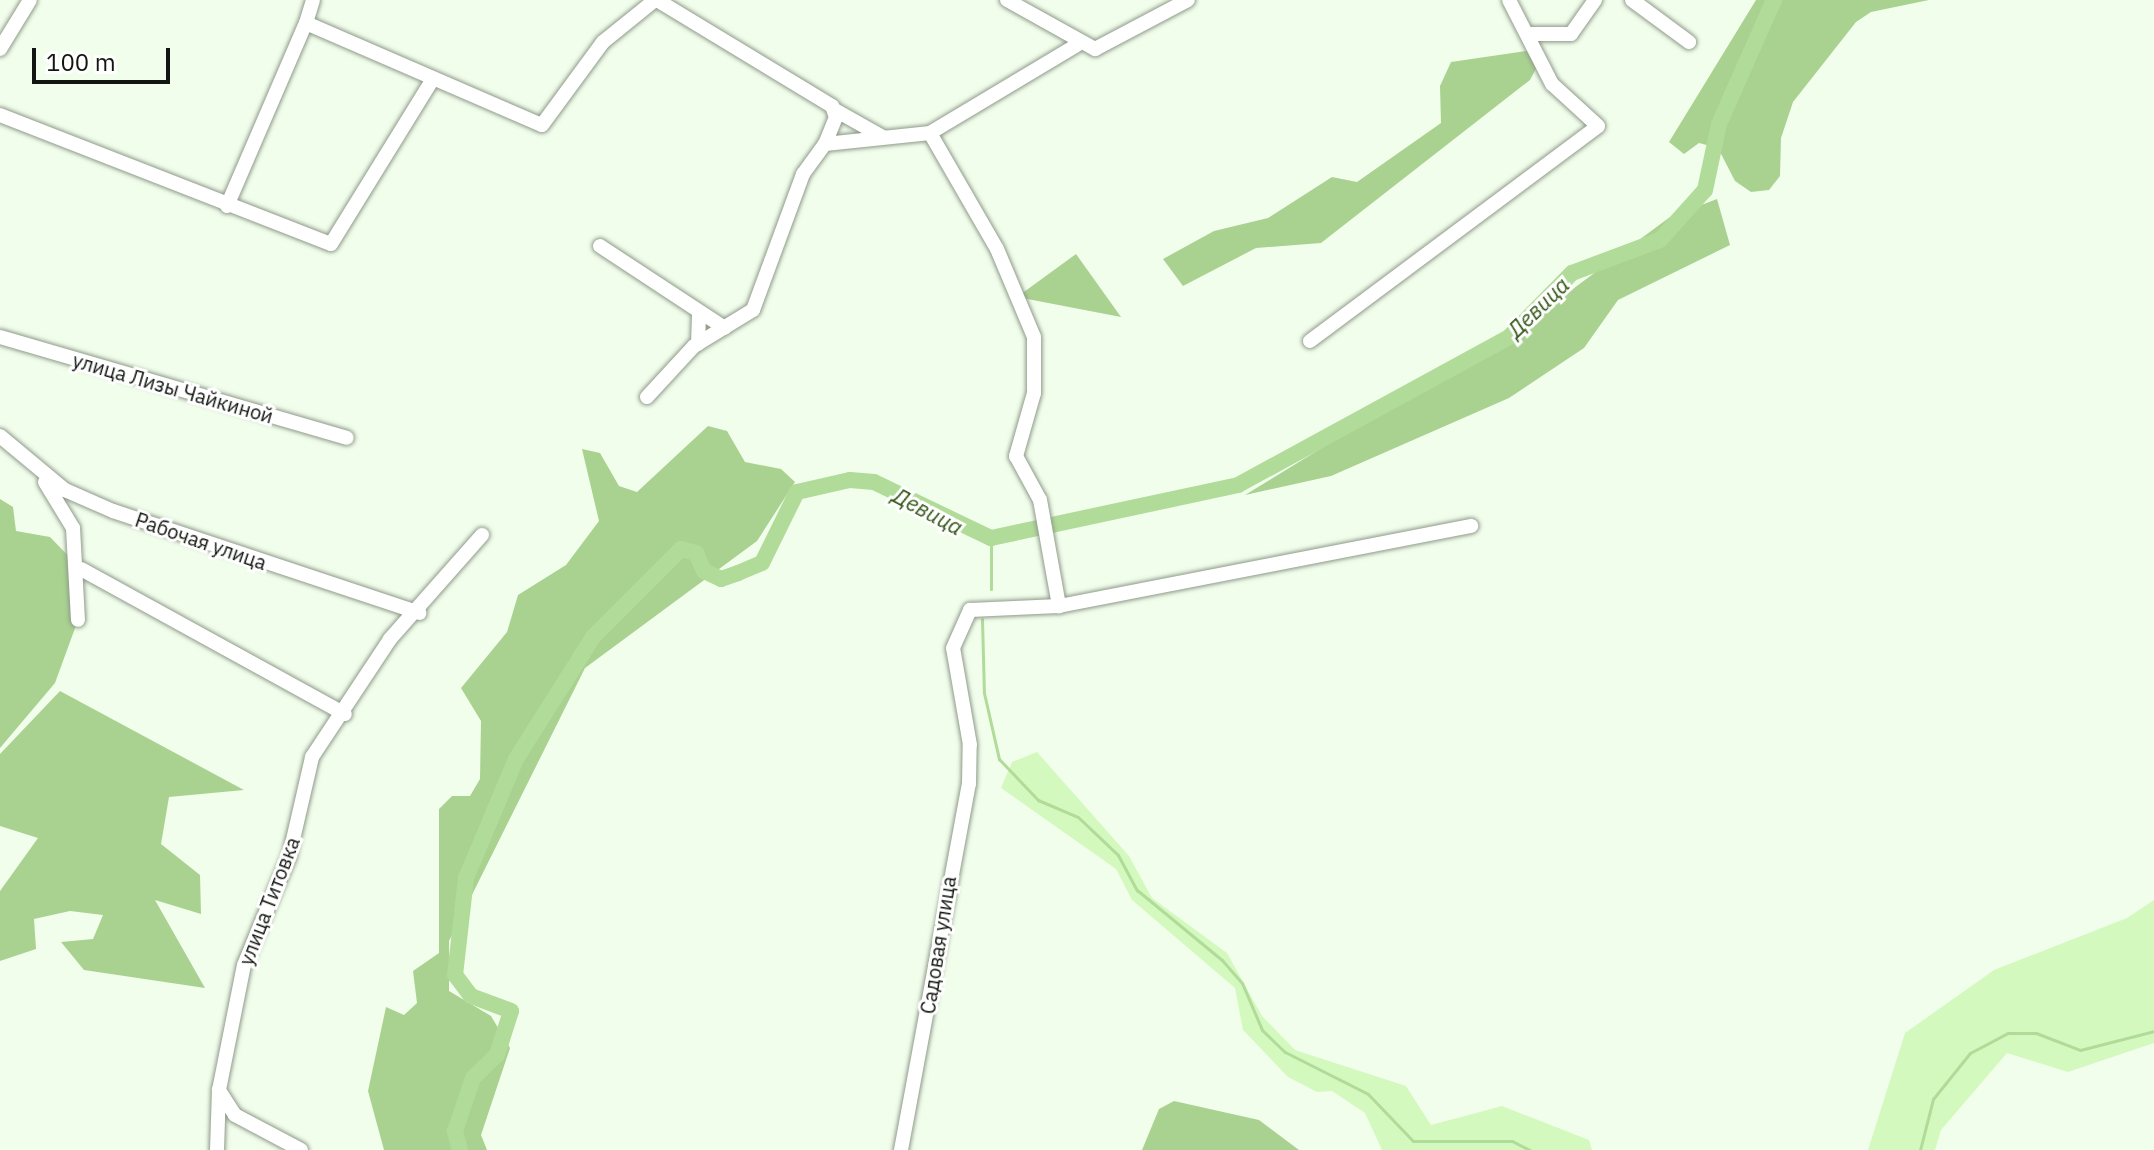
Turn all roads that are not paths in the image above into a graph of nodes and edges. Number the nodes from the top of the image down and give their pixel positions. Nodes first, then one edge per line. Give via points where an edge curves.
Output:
1 (30, 0) edge
2 (313, 0) edge
3 (656, 0) edge
4 (1007, 0) edge
5 (1188, 0) edge
6 (1509, 0) edge
7 (1595, 0) edge
8 (1632, 0) edge
9 (306, 23) junction
10 (1530, 34) junction
11 (1689, 42) dead end
12 (1077, 45) junction
13 (0, 49) edge
14 (433, 79) junction
15 (835, 110) junction
16 (0, 115) edge
17 (930, 133) junction
18 (884, 138) junction
19 (825, 144) junction
20 (227, 206) junction
21 (600, 246) dead end
22 (699, 315) junction
23 (725, 328) junction
24 (0, 337) edge
25 (1310, 341) dead end
26 (698, 344) junction
27 (647, 397) dead end
28 (0, 436) edge
29 (347, 438) dead end
30 (0, 442) edge
31 (1471, 526) dead end
32 (482, 535) dead end
33 (81, 569) junction
34 (1059, 606) junction
35 (419, 613) junction
36 (78, 620) dead end
37 (345, 714) junction
38 (219, 1090) junction
39 (217, 1150) edge
40 (301, 1150) edge
41 (901, 1150) edge

1 - 13 street
2 - 9 street
3 - 14 street via 603,42 542,125
3 - 15 street
4 - 12 street
5 - 12 street via 1112,45
6 - 10 street
7 - 10 street via 1571,34
8 - 11 street
9 - 14 street
9 - 20 street
10 - 25 street via 1552,84 1598,126
12 - 17 street
14 - 20 street via 331,244
15 - 18 street
15 - 19 street
16 - 20 street
17 - 18 street
17 - 34 street via 997,249 1034,337 1034,393 1016,456 1040,500
18 - 19 street
19 - 23 street via 803,174 753,310
21 - 22 street
22 - 23 street
22 - 26 street
23 - 26 street
24 - 29 street, улица Лизы Чайкиной
26 - 27 street
28 - 35 street, Рабочая улица via 65,490 113,511
30 - 33 street via 65,507
31 - 34 street, Садовая улица
32 - 35 street, улица Титовка
33 - 36 street
33 - 37 street
34 - 41 street, Садовая улица via 979,607 961,623 953,660 969,739 969,784
35 - 37 street, улица Титовка via 390,639
37 - 38 street, улица Титовка via 312,757 289,857 244,965
38 - 39 street, улица Титовка
38 - 40 street via 235,1115

